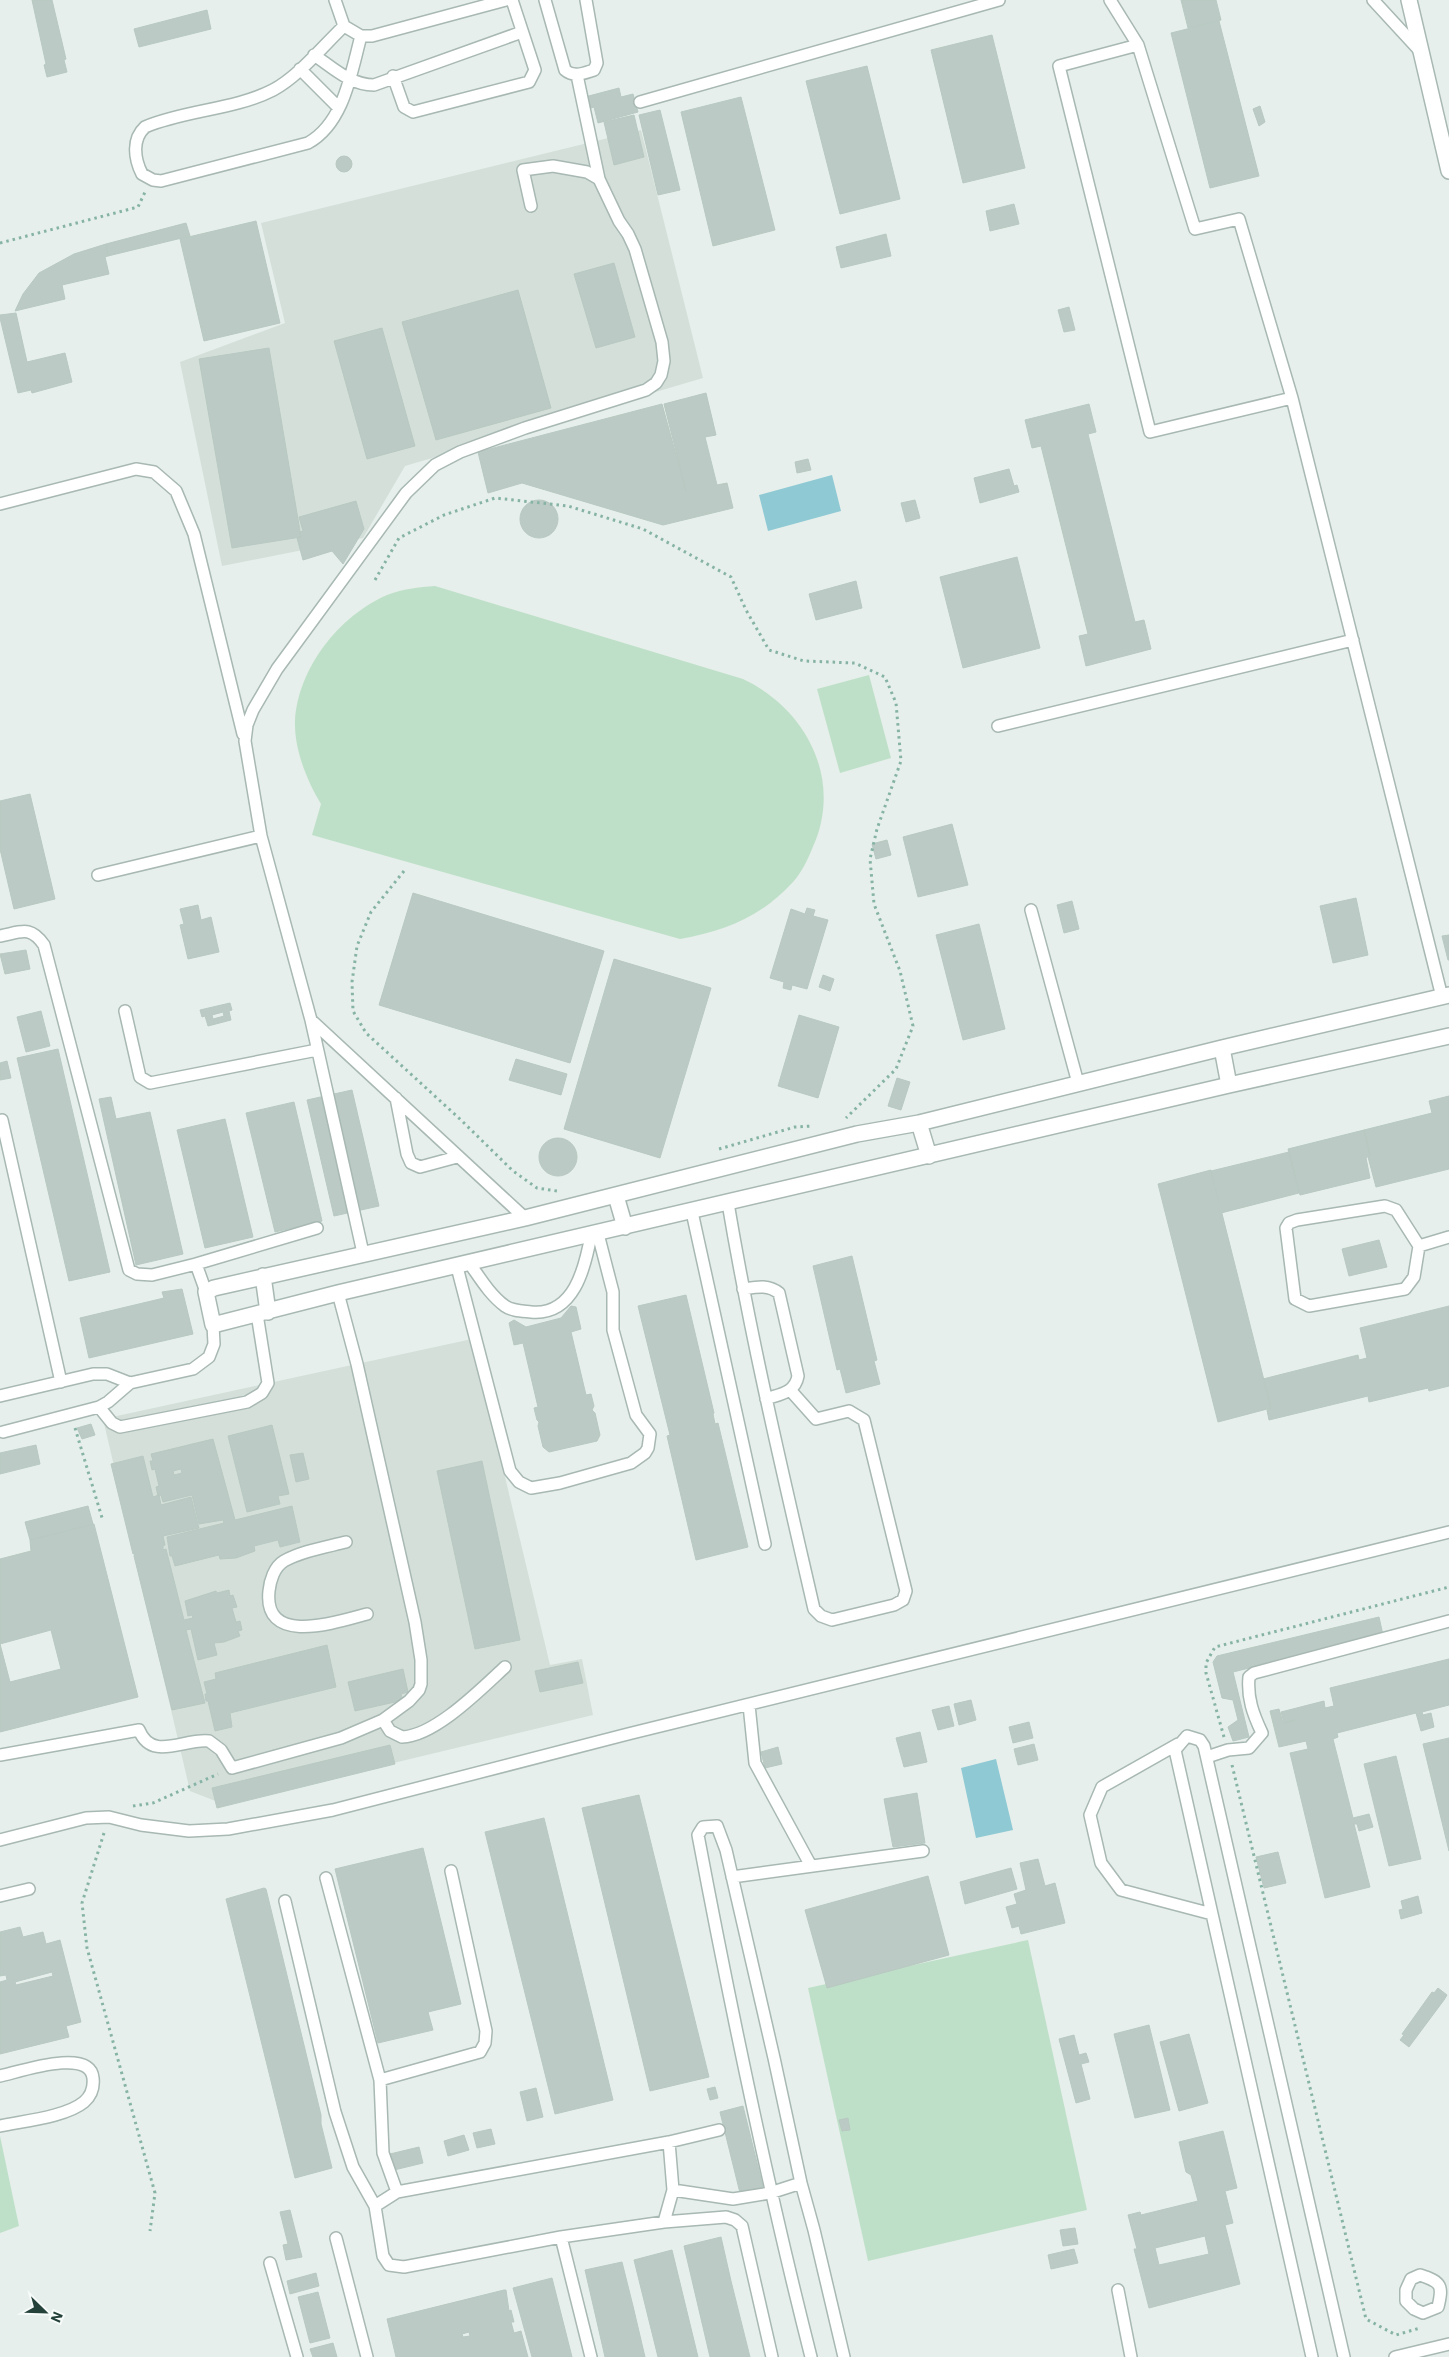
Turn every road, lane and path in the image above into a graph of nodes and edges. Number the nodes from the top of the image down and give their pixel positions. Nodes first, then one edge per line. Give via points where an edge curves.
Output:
1 (335, 0) edge
2 (506, 0) edge
3 (512, 0) edge
4 (545, 0) edge
5 (586, 0) edge
6 (999, 0) edge
7 (1110, 0) edge
8 (1373, 0) edge
9 (1409, 0) edge
10 (344, 26) junction
11 (522, 32) junction
12 (361, 36) junction
13 (1138, 45) junction
14 (1423, 54) junction
15 (314, 55) junction
16 (300, 69) junction
17 (577, 75) junction
18 (393, 76) junction
19 (349, 79) junction
20 (640, 102) dead end
21 (339, 108) junction
22 (1449, 171) edge
23 (150, 179) junction
24 (599, 179) junction
25 (531, 206) dead end
26 (0, 243) edge
27 (1292, 398) junction
28 (0, 504) edge
29 (375, 580) dead end
30 (1352, 640) junction
31 (998, 726) dead end
32 (245, 741) junction
33 (261, 836) junction
34 (404, 871) dead end
35 (98, 875) dead end
36 (1031, 910) dead end
37 (0, 936) edge
38 (1446, 996) edge
39 (125, 1011) dead end
40 (310, 1020) junction
41 (1449, 1036) edge
42 (1222, 1048) junction
43 (317, 1050) junction
44 (1078, 1083) junction
45 (1229, 1085) junction
46 (396, 1098) junction
47 (2, 1120) dead end
48 (919, 1123) junction
49 (841, 1124) dead end
50 (813, 1126) dead end
51 (710, 1152) dead end
52 (929, 1156) junction
53 (457, 1157) junction
54 (567, 1193) dead end
55 (616, 1196) junction
56 (728, 1204) junction
57 (692, 1212) junction
58 (525, 1218) junction
59 (626, 1227) junction
60 (317, 1228) dead end
61 (595, 1235) junction
62 (1449, 1237) edge
63 (1419, 1246) junction
64 (363, 1253) junction
65 (196, 1264) junction
66 (464, 1265) junction
67 (263, 1276) junction
68 (743, 1289) junction
69 (206, 1292) junction
70 (338, 1293) junction
71 (262, 1313) junction
72 (213, 1325) junction
73 (61, 1382) junction
74 (130, 1383) junction
75 (790, 1391) junction
76 (0, 1396) edge
77 (766, 1399) junction
78 (99, 1407) junction
79 (70, 1413) junction
80 (3, 1432) dead end
81 (103, 1521) dead end
82 (1449, 1532) edge
83 (346, 1542) dead end
84 (765, 1544) dead end
85 (1449, 1587) edge
86 (367, 1614) dead end
87 (1449, 1621) edge
88 (505, 1667) dead end
89 (749, 1705) junction
90 (382, 1720) junction
91 (1178, 1744) junction
92 (1228, 1750) junction
93 (0, 1755) edge
94 (1207, 1757) junction
95 (232, 1768) junction
96 (115, 1819) junction
97 (0, 1840) edge
98 (923, 1851) dead end
99 (811, 1866) junction
100 (450, 1872) dead end
101 (732, 1876) junction
102 (326, 1878) dead end
103 (30, 1889) dead end
104 (0, 1896) edge
105 (285, 1901) dead end
106 (1212, 1914) junction
107 (0, 2076) edge
108 (380, 2080) junction
109 (0, 2126) edge
110 (719, 2130) dead end
111 (669, 2142) junction
112 (801, 2183) junction
113 (673, 2190) junction
114 (397, 2192) junction
115 (770, 2193) junction
116 (375, 2206) junction
117 (664, 2222) junction
118 (150, 2231) dead end
119 (561, 2237) junction
120 (336, 2238) dead end
121 (270, 2263) dead end
122 (1118, 2290) dead end
123 (1423, 2328) dead end
124 (1449, 2344) edge
125 (297, 2357) edge
126 (366, 2357) edge
127 (591, 2357) edge
128 (772, 2357) edge
129 (811, 2357) edge
130 (844, 2357) edge
131 (1130, 2357) edge
132 (1312, 2357) edge
133 (1344, 2357) edge
134 (1396, 2357) edge

1 - 10 lane
2 - 12 lane via 372,36
3 - 11 lane
4 - 17 lane via 565,70
5 - 17 lane via 597,63 594,70
6 - 20 lane
7 - 13 lane
8 - 14 lane
9 - 14 street
10 - 12 lane
10 - 15 lane
11 - 18 lane
11 - 18 lane via 535,70 530,82 413,112 404,107
12 - 19 lane
13 - 27 lane via 1194,229 1239,219
13 - 27 lane via 1059,66 1150,432
14 - 22 street
15 - 16 lane
15 - 19 lane
16 - 21 lane
16 - 23 lane via 266,93 145,127 136,139 135,149 142,174
17 - 24 lane
18 - 19 lane via 374,85
19 - 21 lane
21 - 23 lane via 325,132 308,143 161,181
23 - 26 path via 138,207
24 - 25 lane via 588,172 553,166 523,170
24 - 32 lane via 635,249 662,342 664,361 656,383 646,390 460,452 424,474 406,493 277,669 253,710
27 - 30 lane
28 - 32 lane via 136,469 154,472 176,491 194,534
29 - 49 path via 399,538 444,515 495,498 568,506 643,528 731,576 769,650 804,661 854,663 884,677 896,703 902,761 877,829 870,859 874,904 900,971 913,1026 896,1069
30 - 31 lane
30 - 38 lane
32 - 33 lane
33 - 35 lane
33 - 40 lane
34 - 54 path via 371,912 357,946 352,982 353,1011 366,1033 513,1171 537,1188
36 - 44 lane
37 - 65 lane via 25,931 37,935 44,945 130,1270 152,1275
38 - 42 street
39 - 43 lane via 140,1077 150,1083
40 - 43 lane
40 - 46 lane
41 - 45 street
42 - 44 street
42 - 45 street
43 - 64 lane
44 - 48 street
45 - 52 street
46 - 53 lane
46 - 53 lane via 406,1154 411,1163 420,1167
47 - 73 lane
48 - 52 street
48 - 55 street via 857,1134
50 - 51 path via 795,1127
52 - 56 street
53 - 58 lane
55 - 58 street
55 - 59 street
56 - 57 street
56 - 68 lane
57 - 59 street
57 - 84 lane
58 - 64 street
59 - 61 street
60 - 65 lane
61 - 66 street
61 - 66 lane via 578,1284 560,1306 537,1312 506,1307
61 - 66 lane via 613,1292 613,1330 636,1415 650,1434 650,1442 645,1453 631,1463 560,1483 531,1488 510,1472
62 - 63 lane
63 - 63 lane via 1396,1210 1385,1206 1297,1220 1286,1228 1295,1299 1309,1306 1405,1289 1414,1276
64 - 67 street
65 - 69 lane
66 - 70 street
67 - 69 street
67 - 71 street
68 - 75 lane via 762,1286 779,1293 798,1376
68 - 77 lane
69 - 72 street
70 - 71 street
70 - 90 lane via 357,1364 421,1660 422,1677 418,1690 409,1701
71 - 72 street
71 - 78 lane via 268,1383 256,1398 120,1427 112,1423
72 - 74 lane via 214,1344 209,1356 193,1369
73 - 74 lane via 107,1374
73 - 76 lane
74 - 78 lane
75 - 77 lane
75 - 77 lane via 816,1419 849,1411 864,1420 906,1591 903,1600 894,1605 832,1620 814,1609
78 - 79 lane
79 - 80 lane
79 - 81 path
82 - 89 lane
83 - 86 lane via 282,1562 271,1582 269,1603 272,1614 281,1623 304,1627
85 - 92 path via 1215,1647 1206,1663 1206,1673
87 - 92 lane via 1254,1673 1249,1677 1248,1691 1253,1714 1262,1733 1249,1748
88 - 90 lane via 474,1696 430,1729 402,1737 390,1731
89 - 96 lane via 333,1810 228,1829 166,1829
89 - 99 lane via 755,1763
90 - 95 lane via 341,1738
91 - 94 lane via 1187,1736 1194,1737 1200,1740
91 - 106 lane via 1175,1750
91 - 106 lane via 1102,1788 1090,1815 1101,1864 1122,1890
92 - 94 lane
92 - 123 path via 1366,2319 1396,2335
93 - 95 lane via 139,1730 147,1742 164,1748 208,1741 222,1750
94 - 133 lane
95 - 96 path via 153,1803 127,1807
96 - 97 lane via 86,1818
96 - 118 path via 105,1829 82,1903 87,1948 155,2193
98 - 99 lane
99 - 101 lane
100 - 108 lane via 486,2031 485,2043 480,2052
101 - 112 lane
101 - 115 lane via 719,1828 703,1827 698,1834 726,1988 758,2125
102 - 108 lane
103 - 104 lane
105 - 116 lane via 335,2112 353,2167
106 - 132 lane
107 - 109 lane via 77,2062 93,2075 94,2088 85,2102 67,2111
108 - 114 lane via 383,2154
110 - 111 lane
111 - 113 lane
111 - 114 lane
112 - 115 lane
112 - 130 lane
113 - 115 lane via 733,2199
113 - 117 lane
114 - 116 lane
115 - 129 lane
116 - 119 lane via 383,2256 389,2265 404,2267
117 - 119 lane
117 - 128 lane via 726,2218 742,2226
119 - 127 lane
120 - 126 lane
121 - 125 lane
122 - 131 lane
124 - 134 lane

